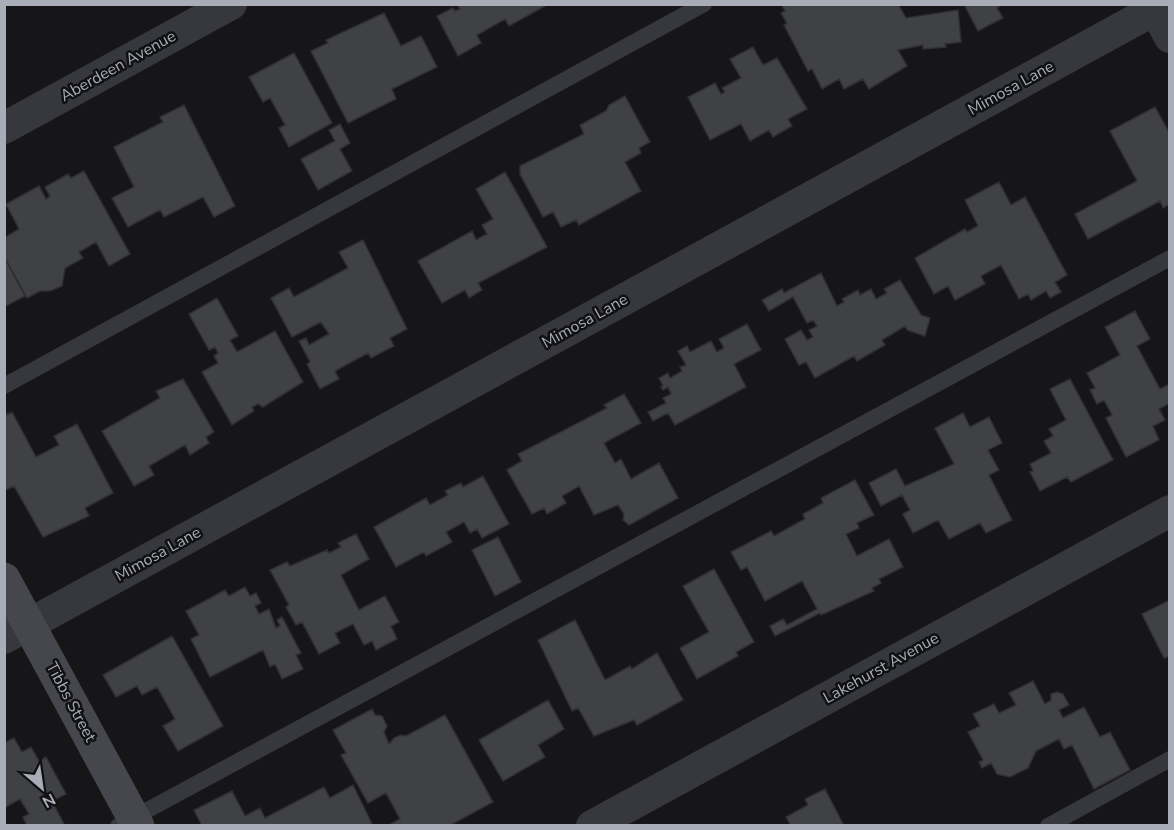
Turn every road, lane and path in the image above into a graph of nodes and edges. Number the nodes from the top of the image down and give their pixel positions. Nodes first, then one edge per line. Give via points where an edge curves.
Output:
1 (231, 4) edge
2 (704, 4) edge
3 (1157, 6) edge
4 (1170, 37) edge
5 (4, 128) edge
6 (1170, 258) edge
7 (4, 386) edge
8 (1170, 511) edge
9 (4, 579) edge
10 (17, 631) edge
11 (1170, 759) edge
12 (130, 823) edge
13 (592, 825) edge
14 (1048, 825) edge

1 - 5 street, Aberdeen Avenue
2 - 7 lane
3 - 4 street
3 - 10 street, Mimosa Lane
6 - 12 lane
8 - 13 street, Lakehurst Avenue
9 - 10 street, Tibbs Street
10 - 12 street, Tibbs Street
11 - 14 lane

